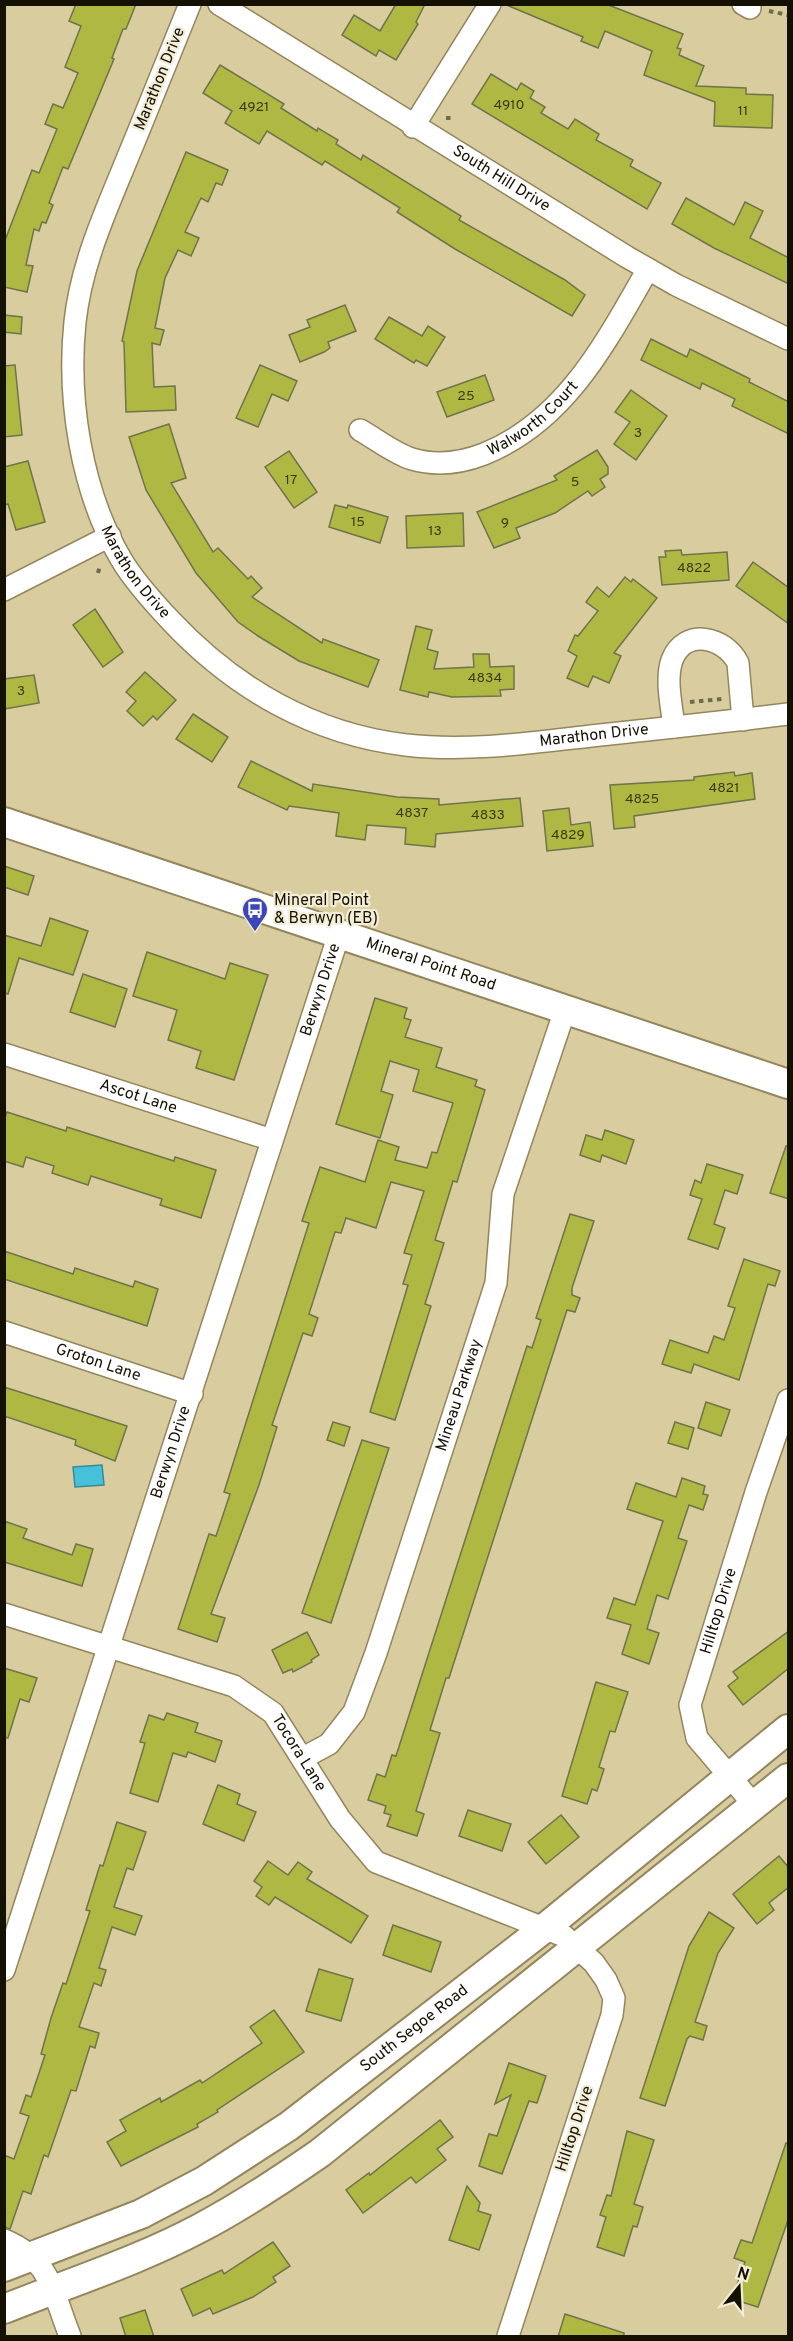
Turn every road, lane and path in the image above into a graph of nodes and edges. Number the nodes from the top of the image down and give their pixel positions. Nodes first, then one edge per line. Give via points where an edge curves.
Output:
1 (190, 4) edge
2 (219, 4) edge
3 (490, 4) edge
4 (446, 118) dead end
5 (451, 118) dead end
6 (413, 127) junction
7 (648, 269) junction
8 (789, 339) edge
9 (360, 430) dead end
10 (110, 536) junction
11 (100, 565) dead end
12 (98, 573) dead end
13 (4, 590) edge
14 (730, 698) dead end
15 (683, 703) dead end
16 (789, 714) edge
17 (743, 720) junction
18 (674, 727) junction
19 (4, 822) edge
20 (339, 934) junction
21 (565, 1010) junction
22 (4, 1054) edge
23 (789, 1084) edge
24 (272, 1140) junction
25 (4, 1332) edge
26 (192, 1394) junction
27 (789, 1400) edge
28 (4, 1614) edge
29 (110, 1648) junction
30 (789, 1730) edge
31 (303, 1758) junction
32 (731, 1775) junction
33 (789, 1778) edge
34 (754, 1805) junction
35 (12, 1922) edge
36 (563, 1937) junction
37 (4, 1970) edge
38 (4, 2240) edge
39 (35, 2257) junction
40 (4, 2267) edge
41 (52, 2289) junction
42 (4, 2309) edge
43 (70, 2337) edge
44 (508, 2337) edge

1 - 10 street, Marathon Drive via 91,248 75,322 73,384 78,428 90,480
2 - 6 street, South Hill Drive
3 - 6 street
4 - 5 path
6 - 7 street, South Hill Drive
7 - 8 street, South Hill Drive
7 - 9 street, Walworth Court via 569,393 547,417 522,435 470,459 439,464 411,459
10 - 13 street
10 - 18 street, Marathon Drive via 122,560 154,602 200,652 268,700 329,727 403,745 444,748
11 - 12 path
14 - 15 path
16 - 17 street, Marathon Drive
17 - 18 street, Marathon Drive
17 - 18 street via 738,663 729,649 700,639 685,643 672,660
19 - 20 street, Mineral Point Road
20 - 21 street, Mineral Point Road
20 - 24 street, Berwyn Drive
21 - 23 street, Mineral Point Road
21 - 31 street, Mineau Parkway via 503,1194 496,1283 376,1653 354,1712 329,1744
22 - 24 street, Ascot Lane
24 - 26 street, Berwyn Drive
25 - 26 street, Groton Lane
26 - 29 street, Berwyn Drive
27 - 32 street, Hilltop Drive via 690,1705 697,1738
28 - 29 street, Tocora Lane
29 - 31 street, Tocora Lane via 234,1686 273,1713
29 - 35 street, Berwyn Drive
30 - 32 street, South Segoe Road
31 - 36 street, Tocora Lane via 340,1819 376,1862
32 - 34 street, Hilltop Drive
32 - 36 street, South Segoe Road
33 - 34 street, South Segoe Road
34 - 36 street, South Segoe Road
35 - 37 street, Berwyn Drive
36 - 39 street, South Segoe Road via 204,2181 141,2214
36 - 41 street, South Segoe Road via 329,2146 286,2177 198,2229
36 - 44 street, Hilltop Drive via 606,1980 614,1998 612,2015
38 - 39 street
39 - 40 street, South Segoe Road
39 - 41 street
41 - 42 street, South Segoe Road
41 - 43 street

